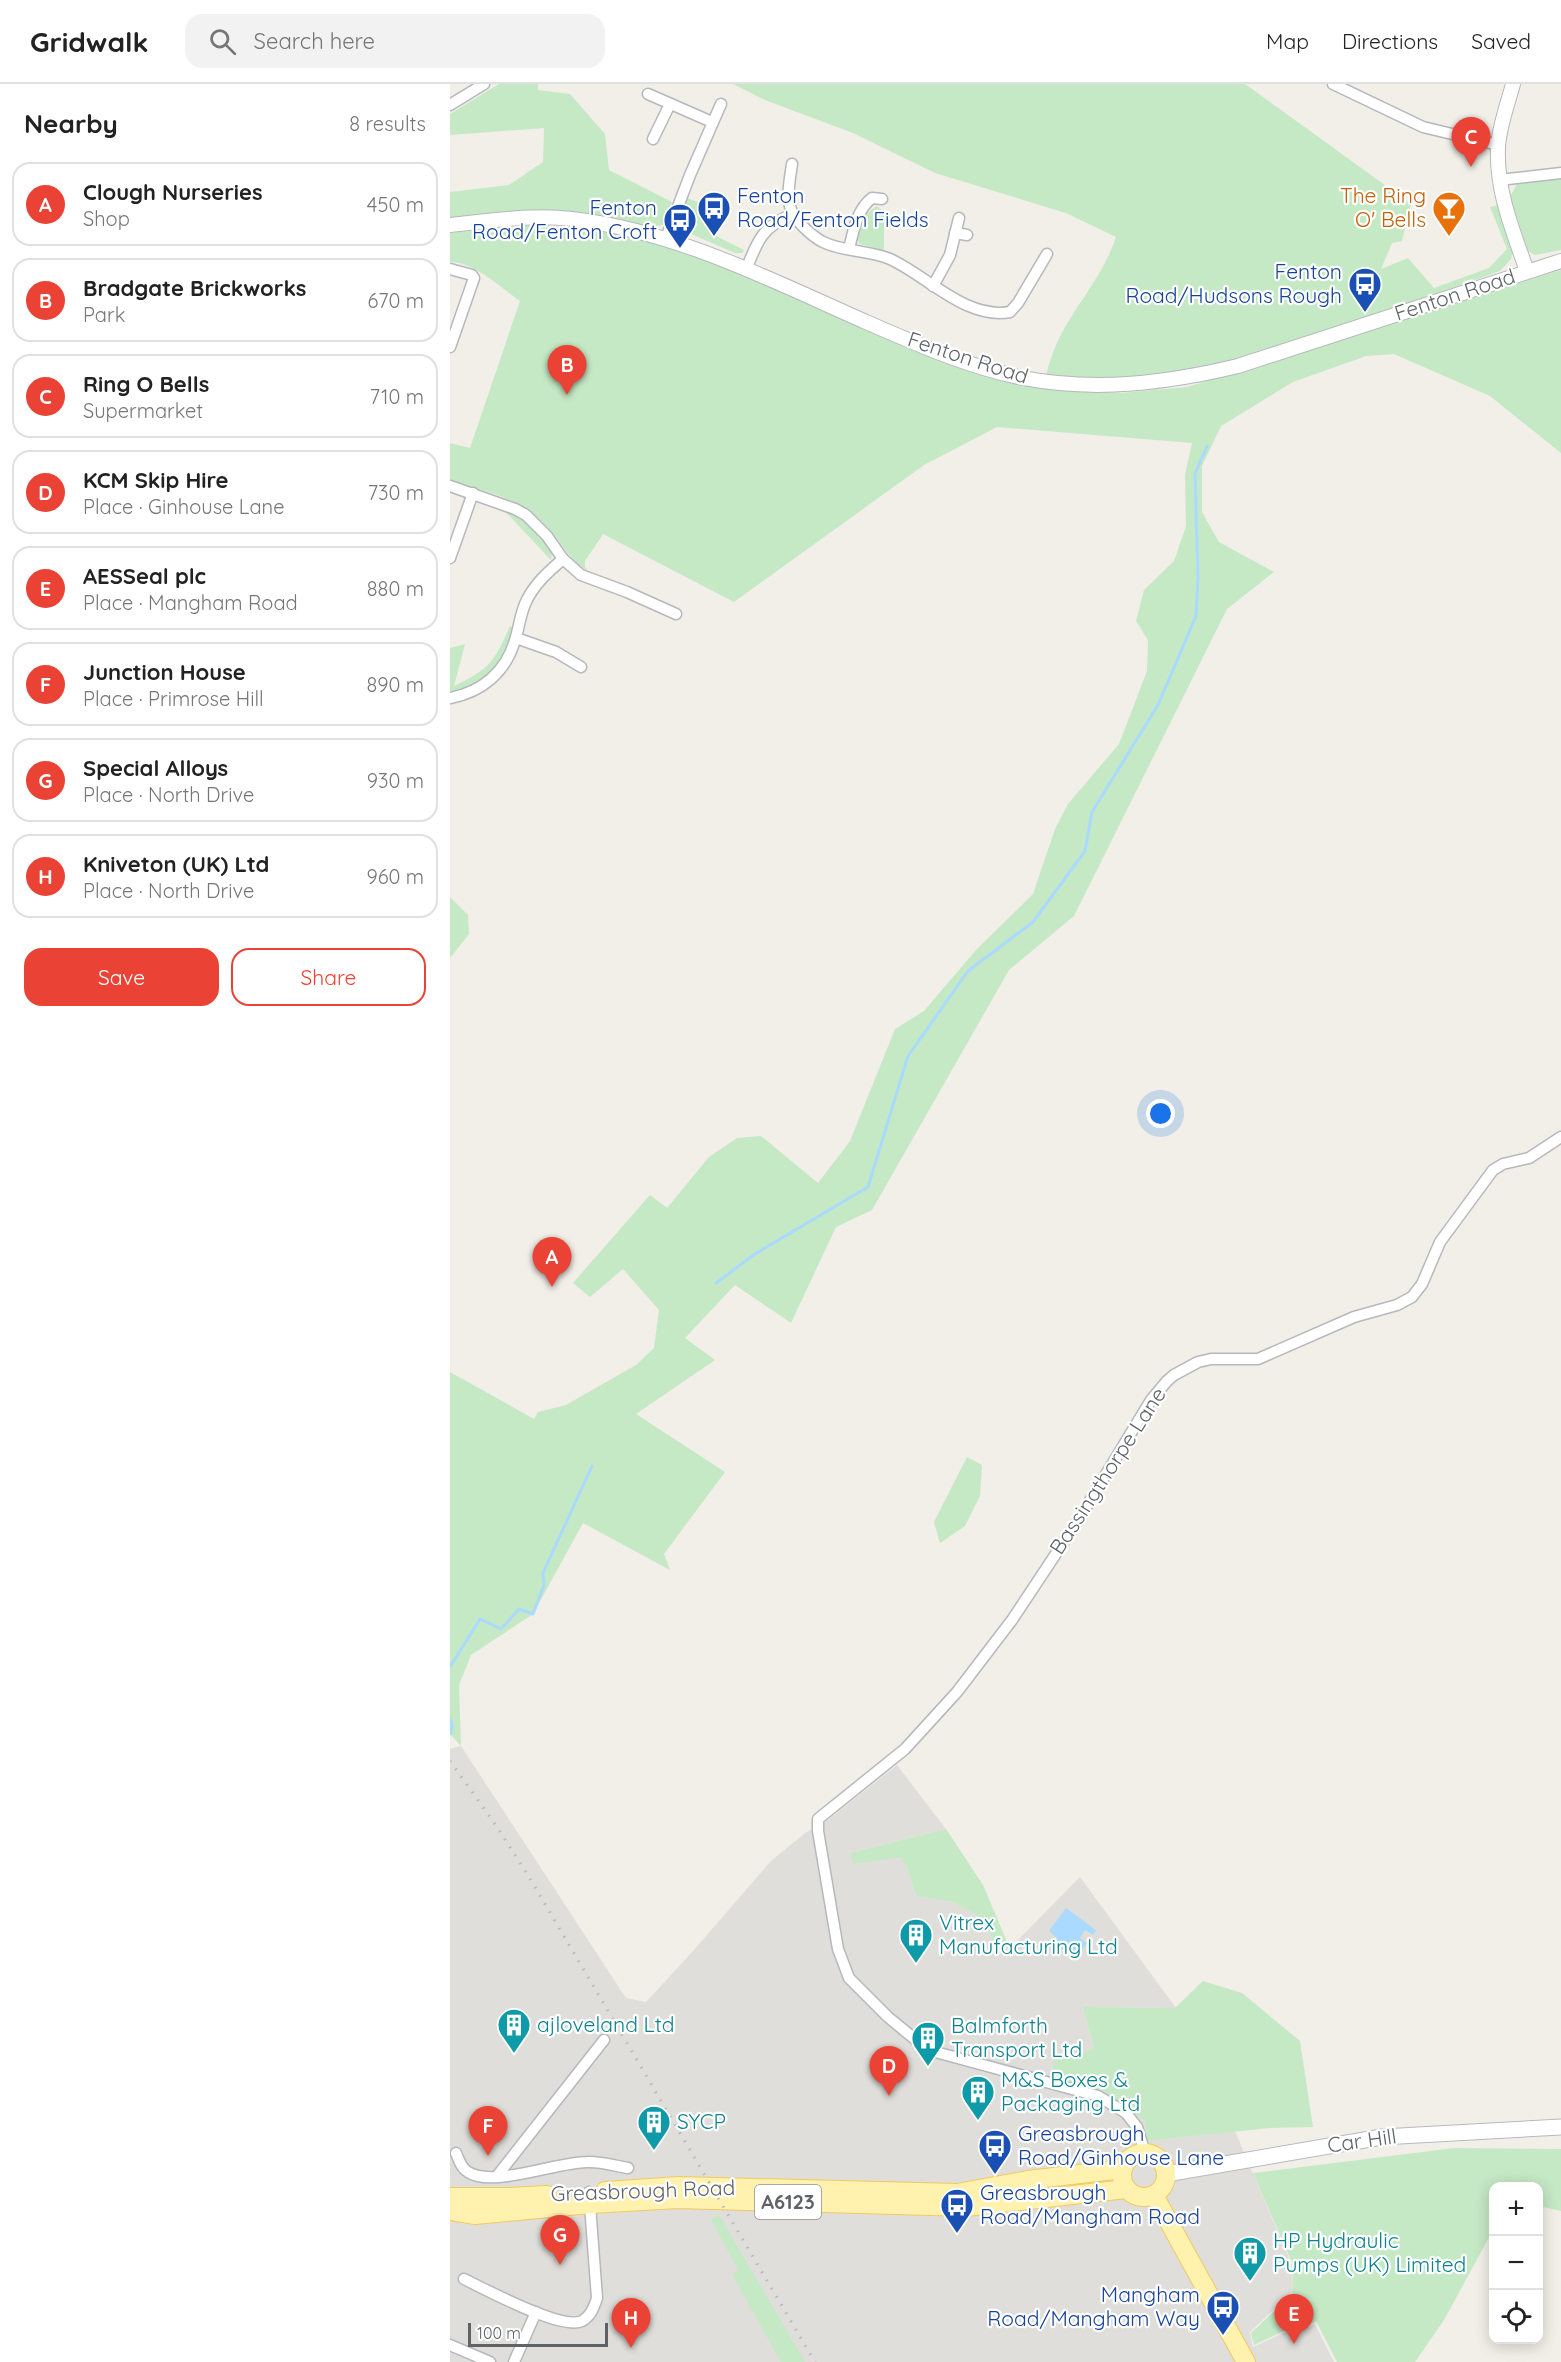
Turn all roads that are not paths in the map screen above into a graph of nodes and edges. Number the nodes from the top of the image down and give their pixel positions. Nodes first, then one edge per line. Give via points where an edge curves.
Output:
1 (484, 84) edge
2 (1334, 84) edge
3 (1513, 84) edge
4 (648, 94) dead end
5 (670, 104) junction
6 (721, 104) dead end
7 (450, 105) edge
8 (712, 122) junction
9 (653, 139) dead end
10 (1498, 145) junction
11 (792, 164) dead end
12 (1561, 173) edge
13 (1499, 180) junction
14 (882, 199) dead end
15 (793, 214) junction
16 (959, 218) dead end
17 (450, 225) edge
18 (955, 233) junction
19 (967, 235) dead end
20 (666, 238) junction
21 (849, 249) junction
22 (1047, 254) dead end
23 (1561, 261) edge
24 (450, 269) edge
25 (746, 270) junction
26 (1527, 272) junction
27 (933, 286) junction
28 (450, 347) edge
29 (450, 486) edge
30 (473, 493) junction
31 (450, 558) edge
32 (563, 559) junction
33 (676, 614) dead end
34 (516, 638) junction
35 (581, 667) dead end
36 (450, 698) edge
37 (1561, 1137) edge
38 (604, 2040) dead end
39 (1561, 2127) edge
40 (456, 2153) dead end
41 (1145, 2153) junction
42 (628, 2168) dead end
43 (1123, 2169) junction
44 (1166, 2174) junction
45 (478, 2175) junction
46 (497, 2176) junction
47 (513, 2176) junction
48 (1126, 2188) junction
49 (1154, 2195) junction
50 (450, 2197) edge
51 (590, 2198) junction
52 (527, 2202) junction
53 (475, 2206) junction
54 (450, 2211) edge
55 (450, 2219) edge
56 (464, 2278) dead end
57 (536, 2312) junction
58 (450, 2345) edge
59 (490, 2362) edge
60 (514, 2362) edge
61 (1246, 2362) edge

1 - 7 street
2 - 10 street via 1423,127
3 - 10 street
4 - 5 street
5 - 8 street
5 - 9 street
6 - 8 street
8 - 20 street
10 - 13 street
11 - 15 street via 789,193
12 - 13 street
13 - 26 street
14 - 21 street via 868,201 857,219
15 - 21 street via 821,241
15 - 25 street via 764,231
16 - 18 street
17 - 20 street, Fenton Road via 549,217
18 - 19 street
18 - 27 street via 950,255
20 - 25 street, Fenton Road
21 - 27 street via 892,260
22 - 27 street via 1012,317 970,306
23 - 26 street, Fenton Road
24 - 28 street via 474,278
25 - 26 street, Fenton Road via 900,337 981,367 1040,381 1118,386 1192,377 1238,366
29 - 30 street
30 - 31 street
30 - 32 street via 526,515
32 - 33 street via 591,580
32 - 34 street via 532,591 524,605
34 - 35 street via 556,652
34 - 36 street via 495,675 471,692
37 - 41 street, Bassingthorpe Lane via 1529,1158 1493,1170 1440,1242 1422,1284 1412,1297 1354,1317 1258,1359 1211,1359 1174,1374 1151,1400 1077,1522 963,1685 905,1749 818,1819 838,1948 849,1978 928,2050 1098,2096 1126,2113 1137,2127
38 - 46 street
39 - 44 main road, Car Hill via 1382,2137
40 - 45 street via 462,2167
41 - 43 main road, Greasbrough Road / A6123 via 1131,2157
41 - 44 main road via 1161,2162
42 - 47 street via 588,2162
43 - 48 main road
43 - 51 main road, Greasbrough Road / A6123 via 957,2193 679,2186
44 - 49 main road via 1163,2186
45 - 46 street
45 - 53 street
46 - 47 street
47 - 52 street
48 - 49 main road, Greasbrough Road / A6123 via 1139,2196
48 - 51 main road, Greasbrough Road / A6123 via 966,2207
49 - 61 main road
50 - 53 main road, Greasbrough Road / A6123
51 - 52 main road, Greasbrough Road / A6123
51 - 57 street via 597,2287 593,2310 574,2323
52 - 53 main road, Greasbrough Road / A6123
53 - 54 main road, Greasbrough Road / A6123
53 - 55 street, Greasbrough Road
56 - 57 street
57 - 60 street
58 - 59 street

